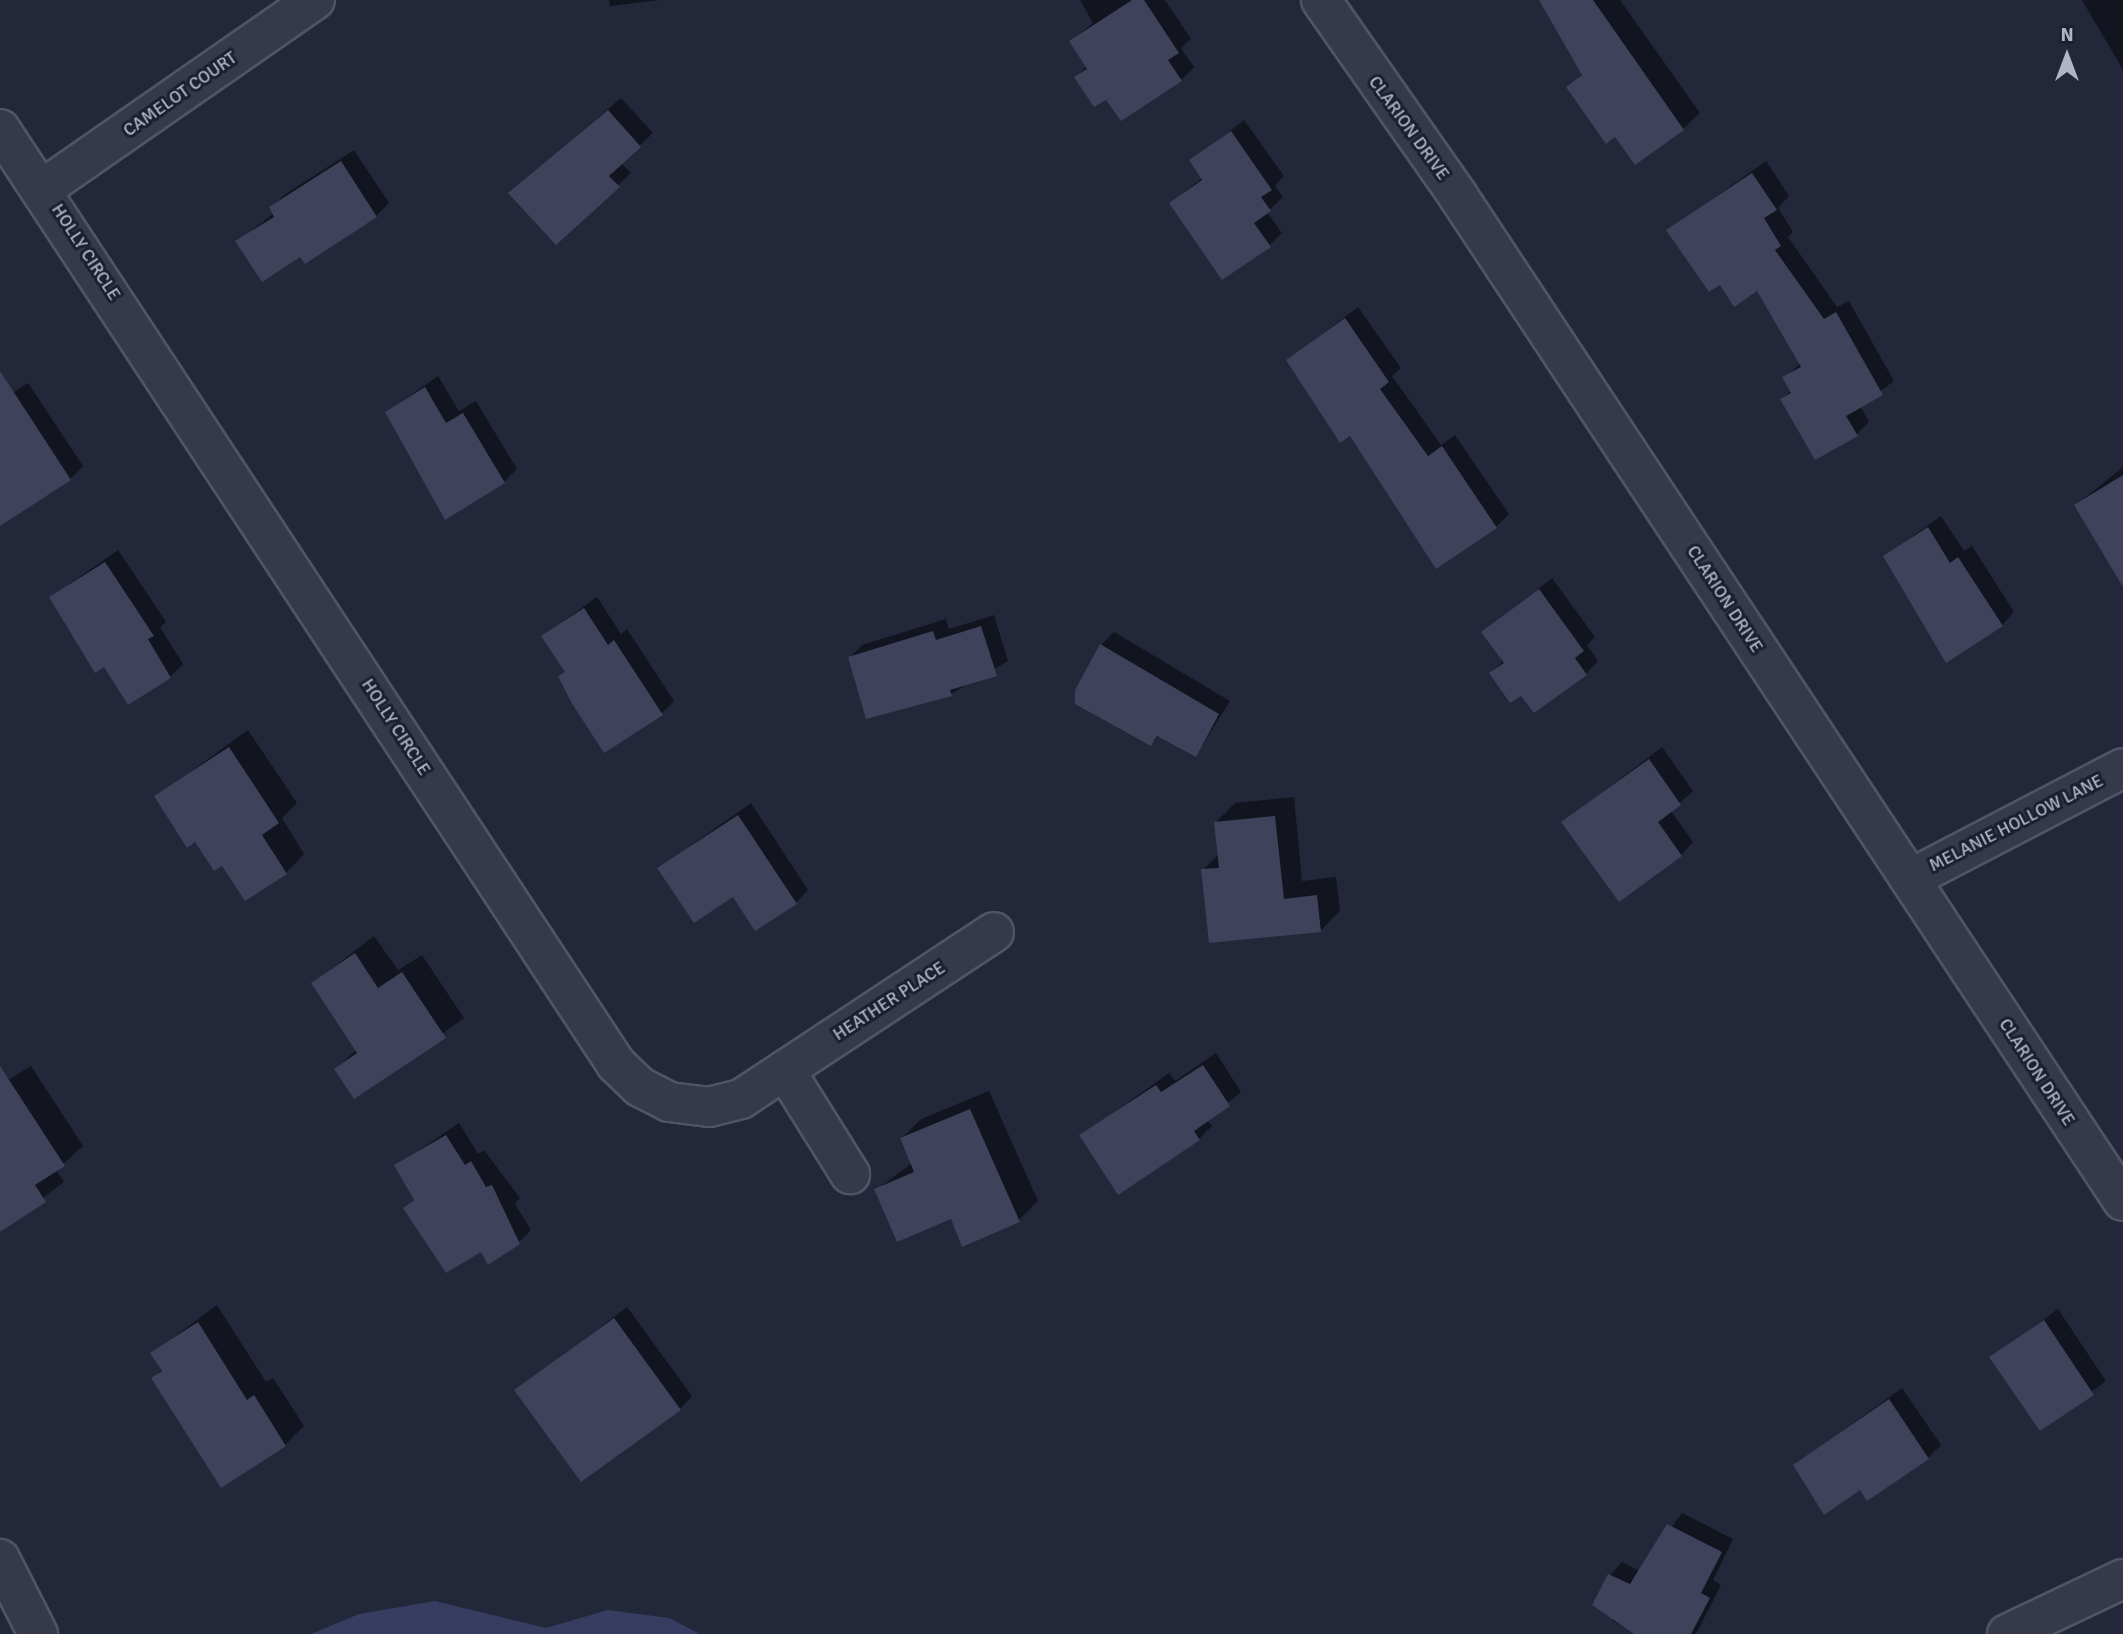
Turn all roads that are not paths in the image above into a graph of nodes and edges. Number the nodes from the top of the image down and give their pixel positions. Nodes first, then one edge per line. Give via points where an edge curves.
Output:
1 (315, 0) edge
2 (1321, 0) edge
3 (0, 129) edge
4 (44, 188) junction
5 (2123, 768) edge
6 (1910, 879) junction
7 (994, 932) dead end
8 (785, 1070) junction
9 (850, 1174) dead end
10 (2123, 1201) edge
11 (0, 1559) edge
12 (2123, 1579) edge
13 (38, 1634) edge
14 (2007, 1634) edge

1 - 4 street, CAMELOT COURT
2 - 6 street, CLARION DRIVE via 1458,196
3 - 4 street, HOLLY CIRCLE
4 - 8 street, HOLLY CIRCLE via 616,1064 640,1087 669,1102 709,1107 741,1098
5 - 6 street, MELANIE HOLLOW LANE
6 - 10 street, CLARION DRIVE
7 - 8 street, HEATHER PLACE
8 - 9 street
11 - 13 street
12 - 14 street

